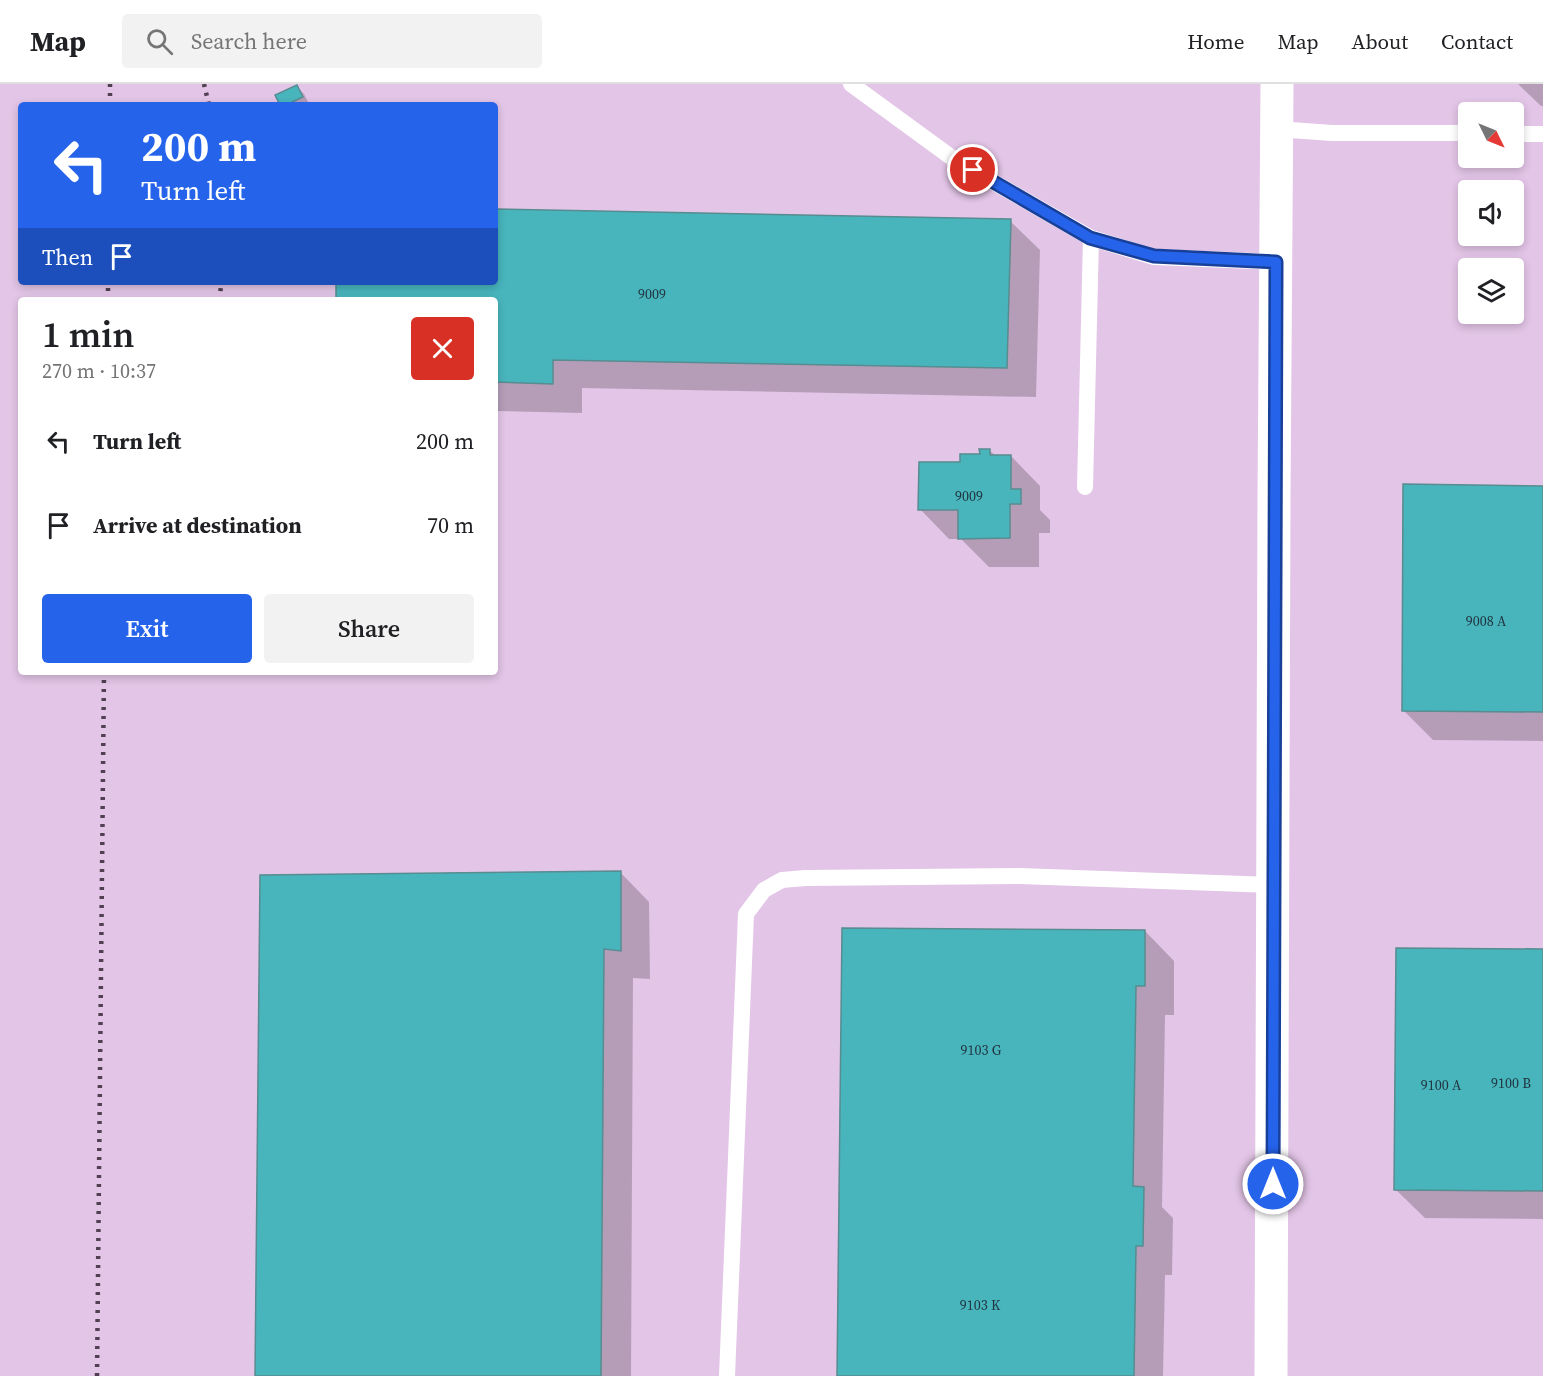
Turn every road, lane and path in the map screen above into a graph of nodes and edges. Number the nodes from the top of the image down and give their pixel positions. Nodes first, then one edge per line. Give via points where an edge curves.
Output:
1 (851, 84) edge
2 (1277, 84) edge
3 (1277, 129) junction
4 (1458, 134) edge
5 (1524, 134) edge
6 (1543, 134) edge
7 (1090, 238) junction
8 (1276, 262) junction
9 (1085, 487) dead end
10 (1274, 885) junction
11 (727, 1376) edge
12 (1271, 1376) edge

1 - 7 lane via 955,160
2 - 3 street
3 - 4 lane
3 - 8 street
5 - 6 lane
7 - 8 lane via 1154,256
7 - 9 lane
8 - 10 street
10 - 11 lane via 1020,876 869,877 782,880 764,890 746,914
10 - 12 street

